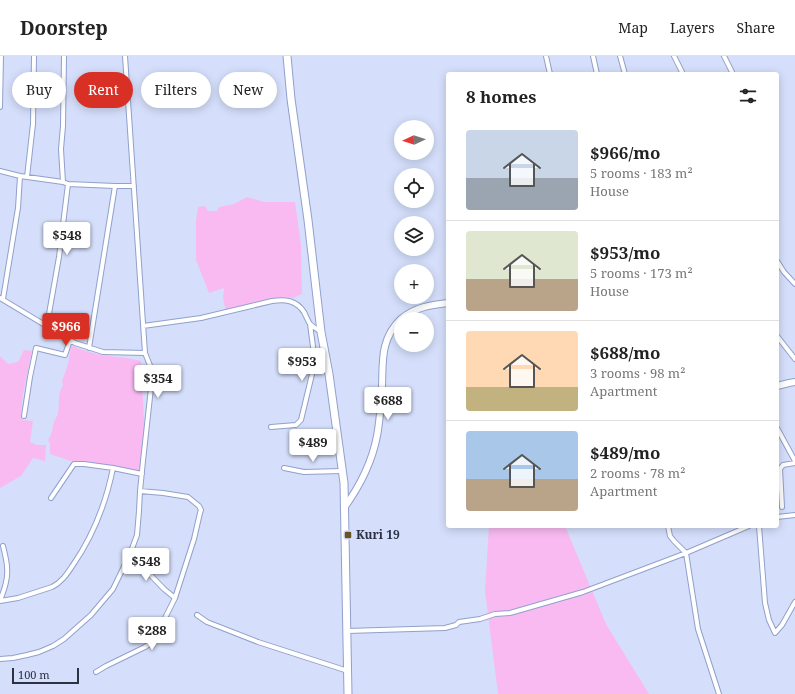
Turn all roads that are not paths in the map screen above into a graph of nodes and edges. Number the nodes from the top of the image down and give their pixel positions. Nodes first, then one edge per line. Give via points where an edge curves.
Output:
1 (1, 56) edge
2 (34, 56) edge
3 (64, 56) edge
4 (125, 56) edge
5 (288, 56) edge
6 (546, 56) edge
7 (593, 56) edge
8 (620, 56) edge
9 (674, 56) edge
10 (724, 56) edge
11 (550, 72) edge
12 (597, 72) edge
13 (624, 72) edge
14 (682, 72) edge
15 (732, 72) edge
16 (0, 107) edge
17 (0, 171) edge
18 (20, 176) junction
19 (27, 177) junction
20 (63, 182) junction
21 (68, 184) junction
22 (115, 186) junction
23 (134, 186) junction
24 (779, 265) edge
25 (795, 284) edge
26 (2, 298) edge
27 (446, 303) edge
28 (411, 312) edge
29 (310, 323) junction
30 (47, 325) junction
31 (143, 326) junction
32 (394, 327) edge
33 (321, 332) junction
34 (779, 339) edge
35 (70, 340) junction
36 (89, 348) junction
37 (145, 353) junction
38 (795, 359) edge
39 (795, 382) edge
40 (779, 386) edge
41 (24, 416) dead end
42 (271, 427) dead end
43 (779, 432) edge
44 (795, 462) edge
45 (113, 468) junction
46 (284, 468) dead end
47 (342, 471) junction
48 (142, 474) junction
49 (140, 491) junction
50 (51, 498) dead end
51 (782, 507) dead end
52 (344, 508) junction
53 (795, 515) edge
54 (779, 517) edge
55 (668, 528) edge
56 (744, 528) edge
57 (759, 528) edge
58 (3, 546) dead end
59 (686, 553) junction
60 (130, 554) junction
61 (175, 598) junction
62 (0, 601) edge
63 (795, 602) edge
64 (197, 615) dead end
65 (347, 631) junction
66 (0, 658) edge
67 (348, 671) junction
68 (96, 672) dead end
69 (348, 694) edge
70 (719, 694) edge

1 - 16 street
2 - 19 street via 33,124
3 - 20 street via 61,149
4 - 23 street
5 - 33 highway via 291,99
6 - 11 street
7 - 12 street
8 - 13 street
9 - 14 street
10 - 15 street
17 - 18 street
18 - 19 street
18 - 26 street via 18,208
19 - 20 street
20 - 21 street
21 - 22 street
21 - 30 street
22 - 23 street
22 - 36 street
23 - 31 street
24 - 25 street
26 - 30 street
27 - 28 main road
29 - 31 street via 294,302 280,300 201,318
29 - 33 street
29 - 42 street via 314,366 301,420 296,425
30 - 35 street
31 - 37 street
32 - 52 main road via 389,334 383,354 381,407 371,458 356,492
33 - 47 highway
34 - 38 street
35 - 36 street
35 - 41 street via 65,355 36,348
36 - 37 street via 103,352
37 - 48 street via 150,368 151,388
39 - 40 main road
43 - 44 street
44 - 51 street via 782,465 780,469
45 - 48 street
45 - 50 street via 74,464
45 - 62 street via 95,527 84,550 62,580 52,587
46 - 47 street via 304,472
47 - 52 highway
48 - 49 street
49 - 60 street via 137,530
49 - 61 street via 188,497 198,504 201,510
52 - 65 highway
53 - 54 street
55 - 59 street via 670,536
56 - 59 street
57 - 63 street via 765,603 775,633
58 - 62 street via 6,582
59 - 65 street via 583,592 510,613 459,622 445,628
59 - 70 street via 698,629
60 - 61 street
60 - 66 street via 113,589 104,601 64,638 39,652
61 - 68 street via 152,642
64 - 67 street via 207,622 258,642
65 - 67 highway
67 - 69 highway

